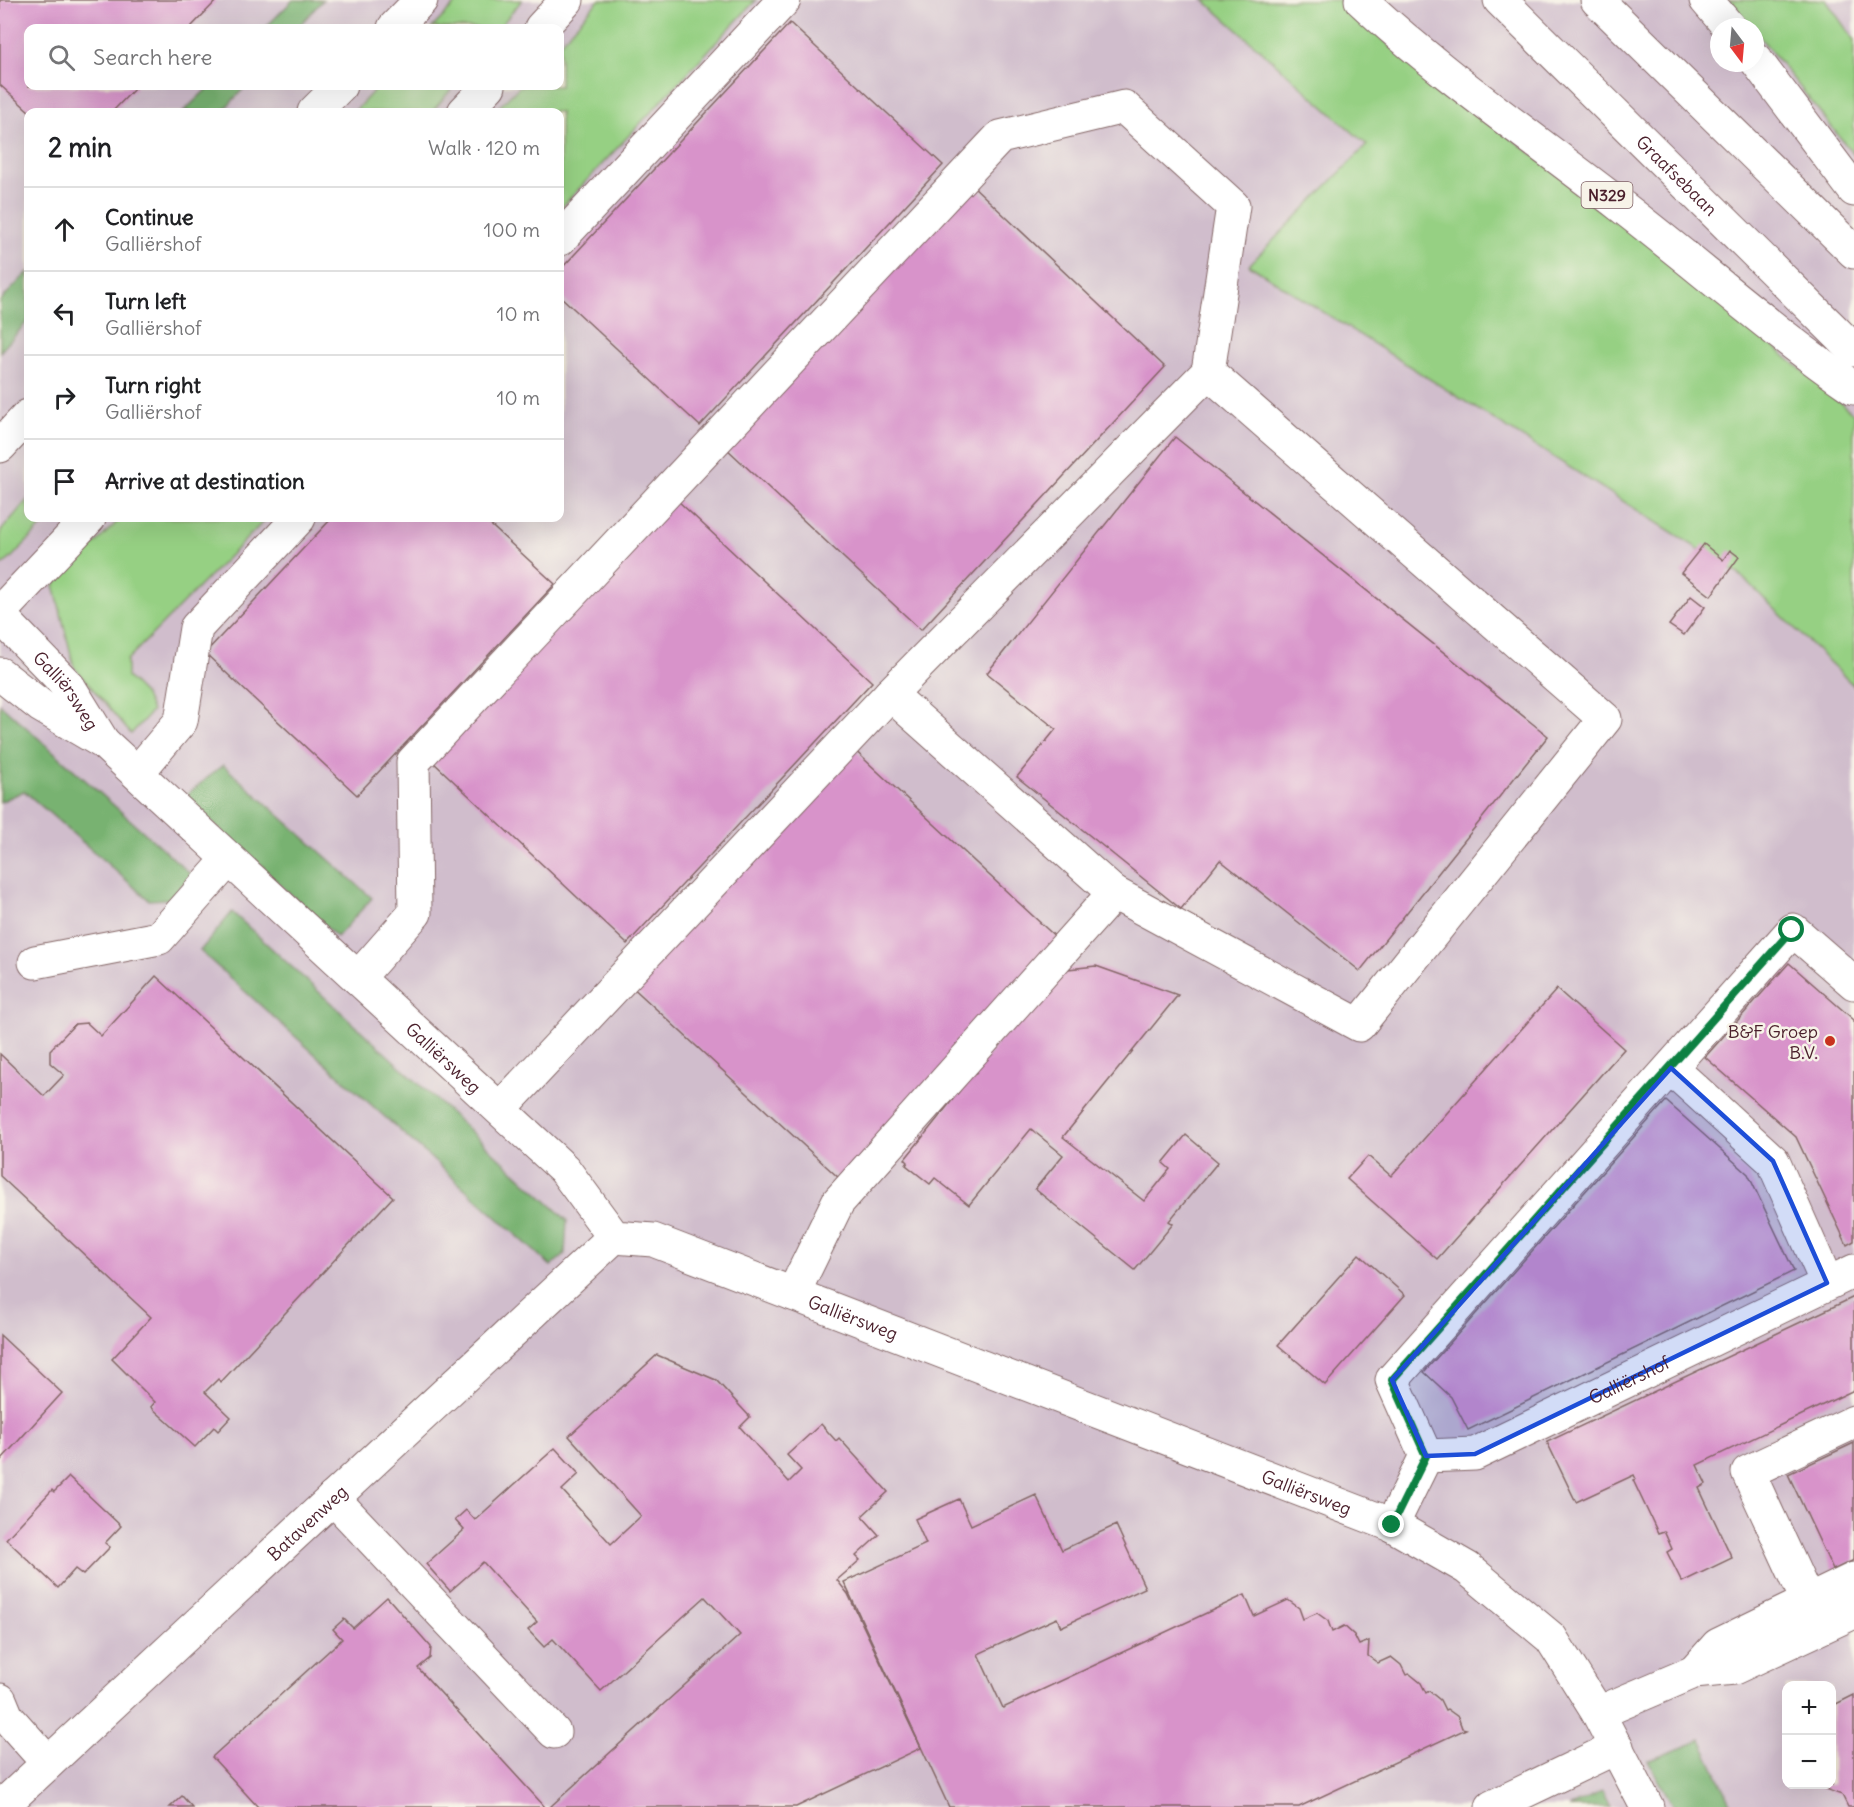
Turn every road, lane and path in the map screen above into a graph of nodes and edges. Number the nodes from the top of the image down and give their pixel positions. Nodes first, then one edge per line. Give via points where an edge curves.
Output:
1 (421, 0) edge
2 (567, 0) edge
3 (784, 0) edge
4 (1361, 0) edge
5 (1500, 0) edge
6 (1597, 0) edge
7 (1706, 0) edge
8 (1721, 18) edge
9 (398, 24) edge
10 (545, 24) edge
11 (1764, 71) edge
12 (336, 90) edge
13 (485, 90) edge
14 (318, 108) edge
15 (468, 108) edge
16 (1854, 190) edge
17 (564, 235) edge
18 (1854, 252) edge
19 (1854, 350) edge
20 (1208, 372) junction
21 (1854, 388) edge
22 (24, 420) edge
23 (0, 446) edge
24 (85, 522) edge
25 (295, 522) edge
26 (0, 614) edge
27 (0, 675) edge
28 (891, 694) junction
29 (104, 743) junction
30 (137, 773) junction
31 (230, 859) junction
32 (1114, 893) junction
33 (35, 962) dead end
34 (358, 978) junction
35 (1854, 983) edge
36 (1671, 1068) junction
37 (500, 1109) junction
38 (614, 1237) junction
39 (1841, 1277) edge
40 (793, 1294) junction
41 (1854, 1422) edge
42 (1426, 1456) junction
43 (333, 1498) junction
44 (1392, 1525) junction
45 (1854, 1579) edge
46 (1808, 1602) junction
47 (1854, 1612) edge
48 (1694, 1672) junction
49 (0, 1700) edge
50 (1598, 1713) junction
51 (554, 1732) dead end
52 (1617, 1747) junction
53 (48, 1763) junction
54 (2, 1803) edge
55 (1492, 1807) edge
56 (1647, 1807) edge

1 - 9 street
2 - 10 street
3 - 17 street
4 - 21 street, N329 via 1397,33
5 - 19 street, Graafsebaan
6 - 18 street
7 - 8 street
11 - 16 street
12 - 14 street
13 - 15 street
20 - 28 street
20 - 32 street via 1605,719 1359,1025
20 - 34 street via 1233,206 1124,107 999,137 413,762 415,913
22 - 23 street
24 - 26 street
25 - 30 street via 196,628 181,721
26 - 29 street, Galliërsweg via 69,687
27 - 29 street, Galliërsweg via 41,706
28 - 32 street
28 - 37 street
29 - 30 street, Galliërsweg
30 - 31 street, Galliërsweg
31 - 33 street via 159,938
31 - 34 street, Galliërsweg
32 - 40 street via 838,1202
34 - 37 street, Galliërsweg
35 - 36 street via 1792,930
36 - 39 street, Galliërshof via 1773,1161
36 - 42 street via 1392,1380
37 - 38 street, Galliërsweg via 564,1169
38 - 40 street, Galliërsweg via 653,1240
38 - 43 street, Batavenweg
39 - 42 street, Galliërshof via 1475,1454
40 - 44 street, Galliërsweg
41 - 46 street via 1748,1472
42 - 44 street
43 - 51 street
43 - 53 street, Batavenweg
44 - 50 street, Galliërsweg via 1467,1568 1551,1638
45 - 46 street
46 - 48 street via 1718,1645
47 - 48 street via 1734,1668
48 - 50 street
49 - 53 street via 7,1717
50 - 52 street, Galliërsweg
52 - 55 street
52 - 56 street, Galliërsweg
53 - 54 street, Batavenweg

